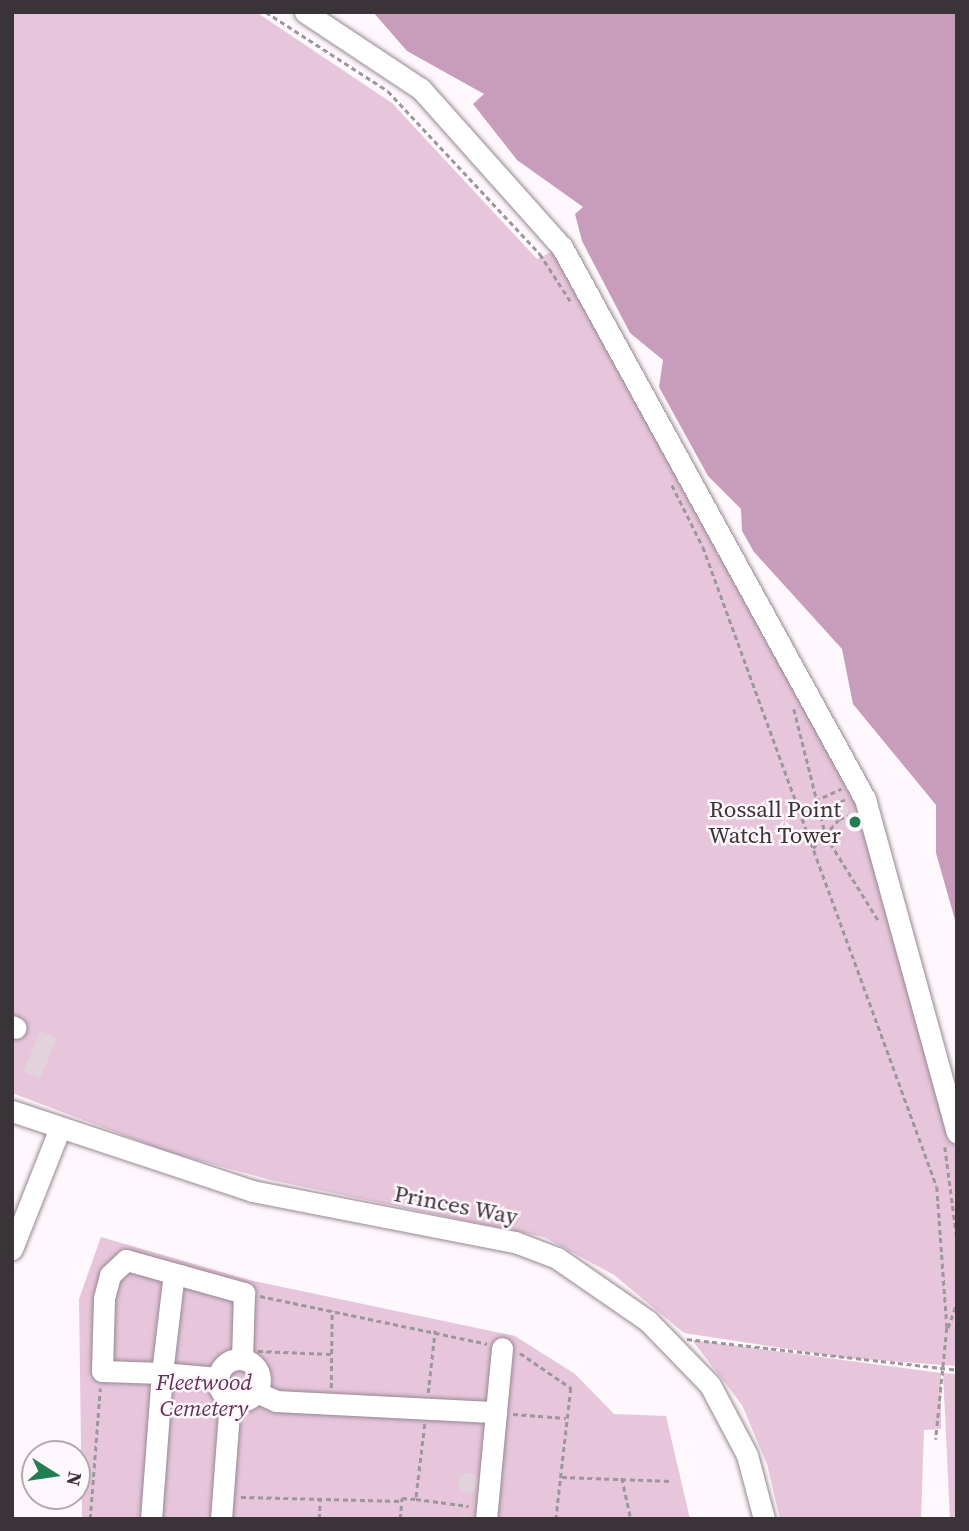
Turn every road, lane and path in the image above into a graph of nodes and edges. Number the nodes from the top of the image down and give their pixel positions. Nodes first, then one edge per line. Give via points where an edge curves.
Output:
1 (266, 12) edge
2 (305, 12) edge
3 (574, 306) dead end
4 (669, 472) dead end
5 (671, 482) dead end
6 (716, 559) dead end
7 (793, 704) dead end
8 (847, 799) junction
9 (815, 801) junction
10 (839, 819) junction
11 (825, 832) junction
12 (813, 848) junction
13 (886, 934) dead end
14 (12, 1111) edge
15 (59, 1130) junction
16 (950, 1137) edge
17 (957, 1238) edge
18 (12, 1249) edge
19 (957, 1256) edge
20 (957, 1264) edge
21 (180, 1275) junction
22 (244, 1293) junction
23 (957, 1302) edge
24 (332, 1311) junction
25 (947, 1328) junction
26 (435, 1330) junction
27 (502, 1348) junction
28 (678, 1348) junction
29 (331, 1354) junction
30 (242, 1355) junction
31 (942, 1369) junction
32 (957, 1370) edge
33 (102, 1371) junction
34 (162, 1373) junction
35 (218, 1378) junction
36 (256, 1392) junction
37 (230, 1399) junction
38 (331, 1404) junction
39 (427, 1408) junction
40 (496, 1412) junction
41 (568, 1418) junction
42 (936, 1439) dead end
43 (562, 1477) junction
44 (622, 1477) junction
45 (672, 1481) dead end
46 (320, 1499) junction
47 (416, 1499) junction
48 (402, 1501) junction
49 (228, 1513) edge
50 (486, 1513) edge
51 (90, 1519) edge
52 (151, 1519) edge
53 (319, 1519) edge
54 (400, 1519) edge
55 (556, 1519) edge
56 (631, 1519) edge
57 (764, 1519) edge

1 - 3 path via 388,90 540,254
2 - 16 street via 421,89 562,247 864,799
4 - 6 path
5 - 12 path via 703,547
7 - 9 path
8 - 9 path via 845,787
8 - 10 path via 832,807
8 - 10 path via 854,813
9 - 11 path
10 - 11 path
11 - 12 path
11 - 13 path
12 - 25 path via 937,1187
14 - 15 street, Princes Way
15 - 18 street
15 - 28 street, Princes Way via 252,1191 515,1242 592,1278
16 - 17 path
19 - 20 path
21 - 22 street
21 - 33 street via 125,1260 110,1275
21 - 34 street via 173,1281
22 - 24 path
22 - 30 street
23 - 25 path
24 - 26 path
24 - 29 path
25 - 31 path
26 - 27 path
26 - 39 path
27 - 40 street
27 - 41 path via 571,1388
28 - 31 path via 689,1337
28 - 57 street, Princes Way via 737,1429
29 - 30 path
29 - 38 path
30 - 35 street via 227,1363
30 - 36 street via 257,1369
31 - 32 path
31 - 42 path
33 - 34 street
33 - 51 path
34 - 35 street
34 - 52 street
35 - 37 street
36 - 37 street
36 - 38 street via 276,1401
37 - 49 street
38 - 39 street
39 - 40 street
39 - 47 path
40 - 41 path
40 - 50 street
41 - 43 path
43 - 44 path
43 - 55 path
44 - 45 path
44 - 56 path
46 - 48 path
46 - 49 path via 237,1497
46 - 53 path
47 - 48 path
47 - 50 path
48 - 54 path

